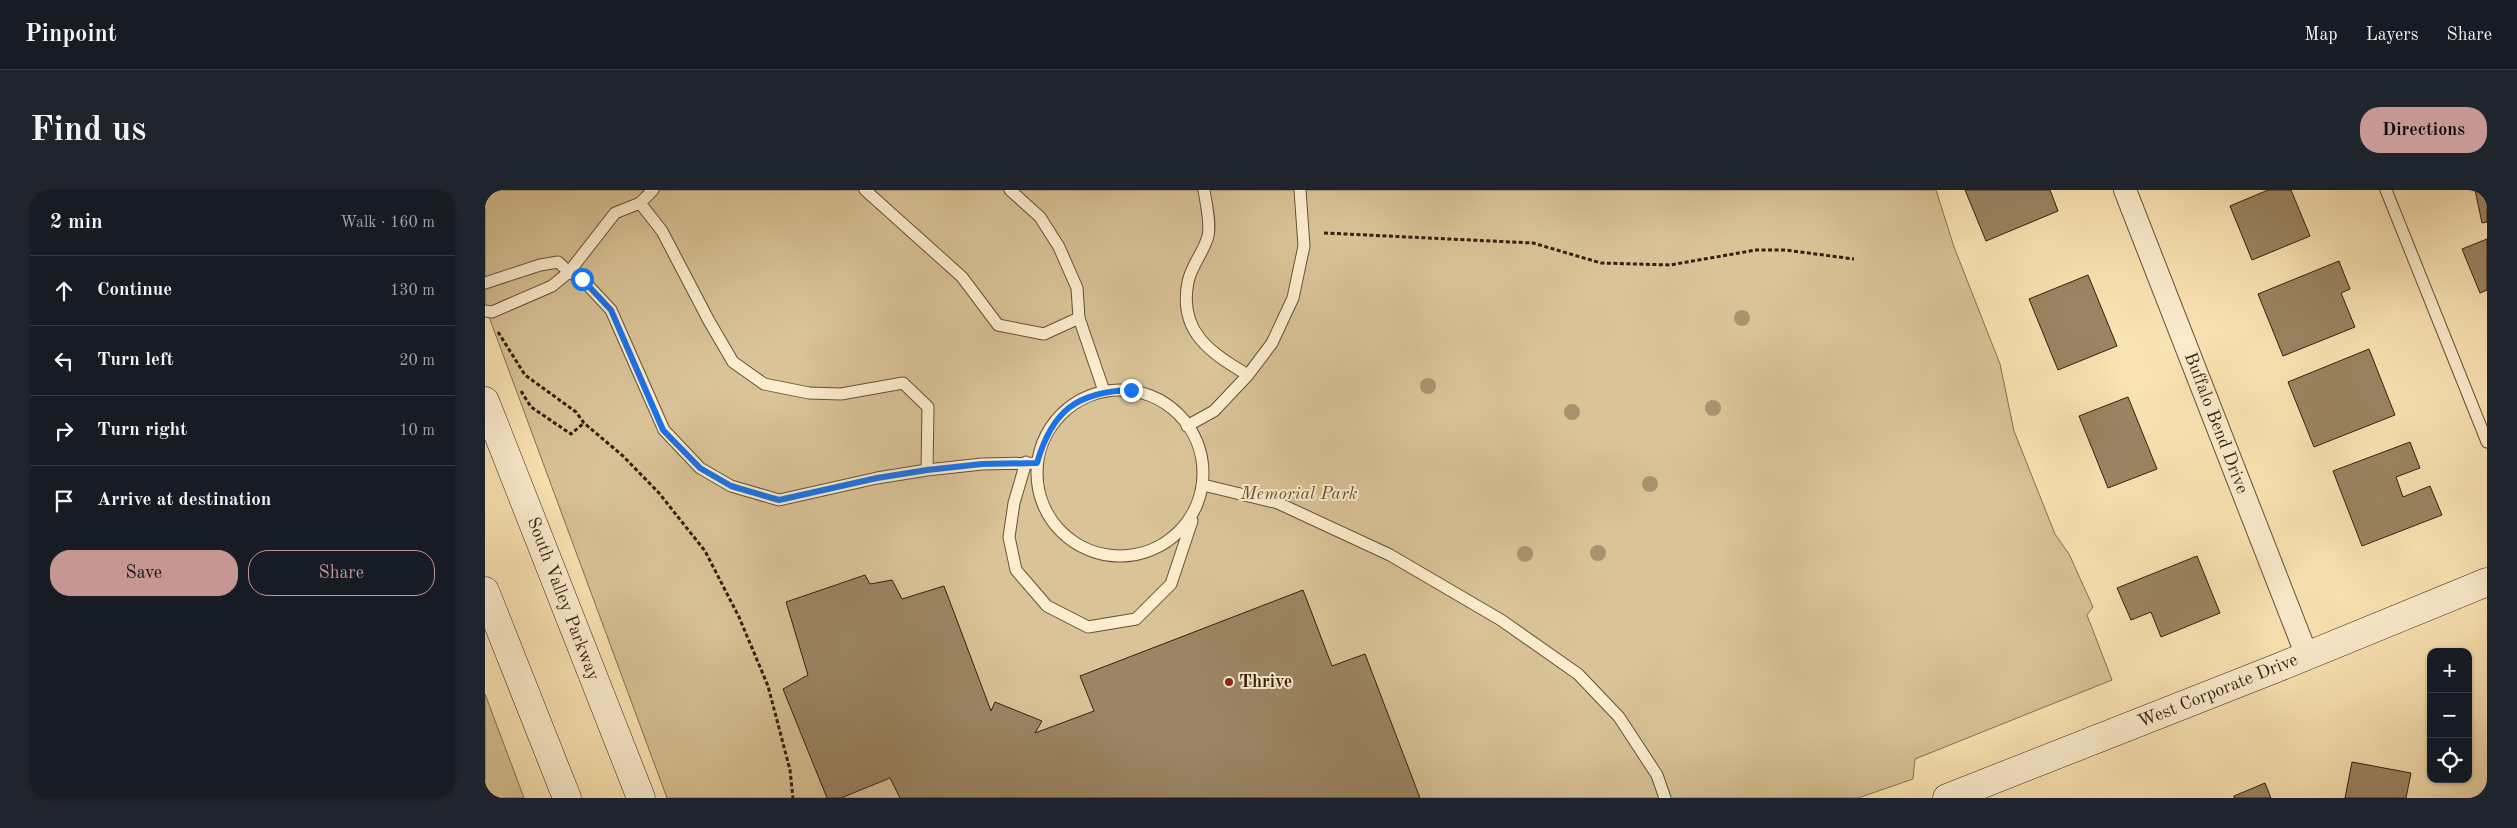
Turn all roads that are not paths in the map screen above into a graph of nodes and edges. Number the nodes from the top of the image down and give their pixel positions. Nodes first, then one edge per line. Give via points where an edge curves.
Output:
1 (653, 190) edge
2 (865, 190) edge
3 (1010, 190) edge
4 (1205, 190) edge
5 (1300, 190) edge
6 (2125, 190) edge
7 (2386, 190) edge
8 (640, 203) junction
9 (569, 272) junction
10 (485, 283) edge
11 (485, 311) edge
12 (1079, 318) junction
13 (1248, 375) junction
14 (1104, 391) junction
15 (485, 400) edge
16 (1187, 426) junction
17 (2487, 442) edge
18 (1031, 463) junction
19 (927, 470) junction
20 (1203, 485) junction
21 (1193, 516) junction
22 (2487, 582) edge
23 (485, 590) edge
24 (2307, 656) junction
25 (567, 798) edge
26 (641, 798) edge
27 (1665, 798) edge
28 (1947, 798) edge

1 - 8 lane
2 - 12 lane via 962,278 998,325 1044,334
3 - 12 lane via 1041,216 1059,247 1077,288
4 - 13 lane via 1209,235 1188,281 1186,310 1197,334 1212,353
5 - 13 lane via 1304,246 1293,298 1272,343
6 - 24 street, Buffalo Bend Drive
7 - 17 lane
8 - 9 lane via 615,213
8 - 19 lane via 662,231 733,362 763,384 809,393 841,394 903,384 928,407
9 - 10 lane via 558,262
9 - 11 lane via 552,286 492,312
9 - 19 lane via 582,279 611,310 663,430 700,468 731,486 779,500
12 - 14 lane
13 - 16 lane via 1214,411
14 - 16 lane via 1131,390 1156,398 1178,413
14 - 18 lane via 1080,400 1059,416
15 - 26 main road, South Valley Parkway
16 - 20 lane via 1202,458
18 - 19 lane
18 - 21 lane via 1050,518 1069,539 1095,553 1123,556 1151,550 1175,538
18 - 21 lane via 1014,503 1009,537 1016,570 1047,606 1088,627 1136,619 1171,584
20 - 21 lane
20 - 27 lane via 1278,503 1389,555 1501,620 1578,674 1619,717 1657,775
22 - 24 main road, West Corporate Drive
23 - 25 main road
24 - 28 main road, West Corporate Drive

